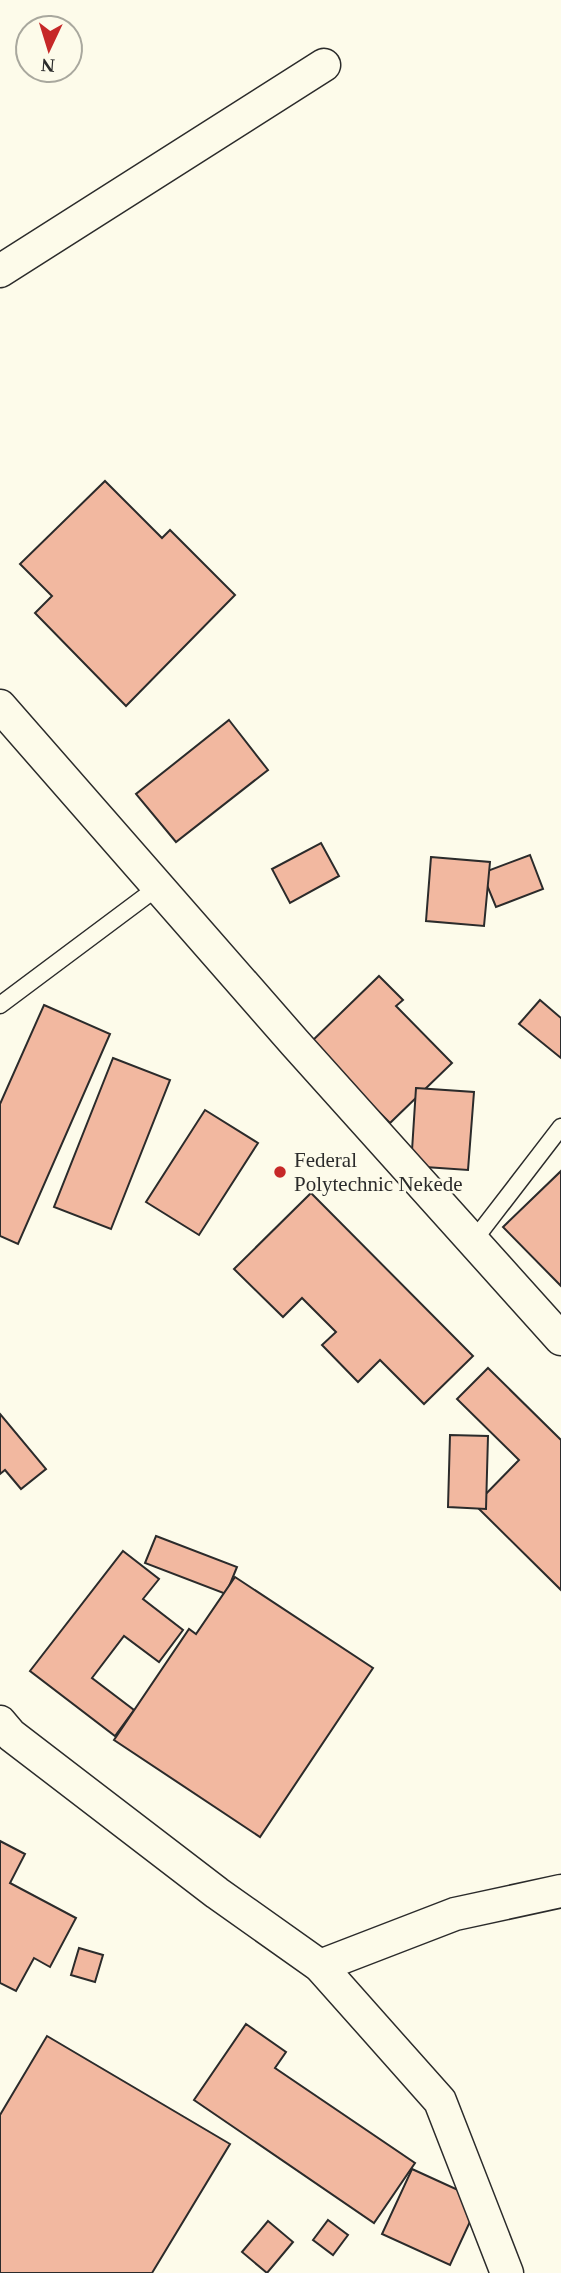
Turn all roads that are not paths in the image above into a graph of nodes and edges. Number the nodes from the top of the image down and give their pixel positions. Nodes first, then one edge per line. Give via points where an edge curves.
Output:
1 (324, 65) dead end
2 (0, 271) edge
3 (0, 706) edge
4 (158, 887) junction
5 (0, 1004) edge
6 (561, 1127) edge
7 (474, 1240) junction
8 (561, 1339) edge
9 (0, 1722) edge
10 (561, 1891) edge
11 (320, 1966) junction
12 (507, 2273) edge

1 - 2 street
3 - 4 street
4 - 5 lane
4 - 7 street
6 - 7 lane
7 - 8 street
9 - 11 street via 207,1885
10 - 11 street via 455,1914
11 - 12 street via 440,2101

